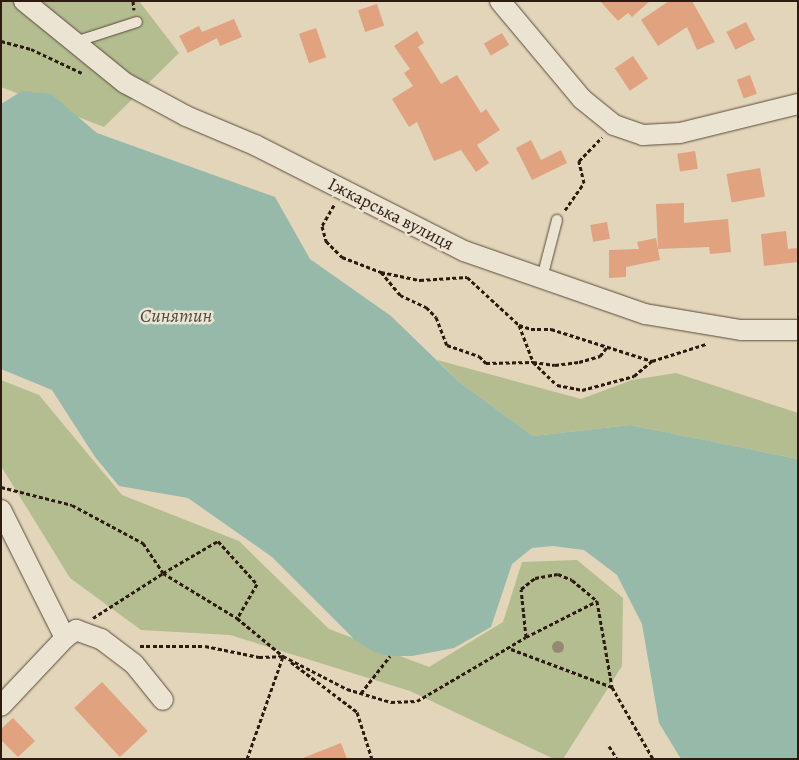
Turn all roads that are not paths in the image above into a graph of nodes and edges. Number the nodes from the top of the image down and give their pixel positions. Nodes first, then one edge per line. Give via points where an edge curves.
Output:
1 (24, 1) edge
2 (500, 1) edge
3 (137, 22) dead end
4 (75, 42) junction
5 (798, 104) edge
6 (557, 220) road end
7 (542, 278) junction
8 (798, 330) edge
9 (1, 510) edge
10 (70, 634) junction
11 (163, 700) dead end
12 (1, 706) edge

1 - 4 street, Іжкарська вулиця
2 - 5 street via 582,99 614,125 643,135 680,133
3 - 4 lane
4 - 7 street, Іжкарська вулиця via 125,83 186,116 255,145 464,251
6 - 7 lane
7 - 8 street, Іжкарська вулиця via 645,314 741,330
9 - 10 street
10 - 11 street via 101,639 134,664
10 - 12 street

